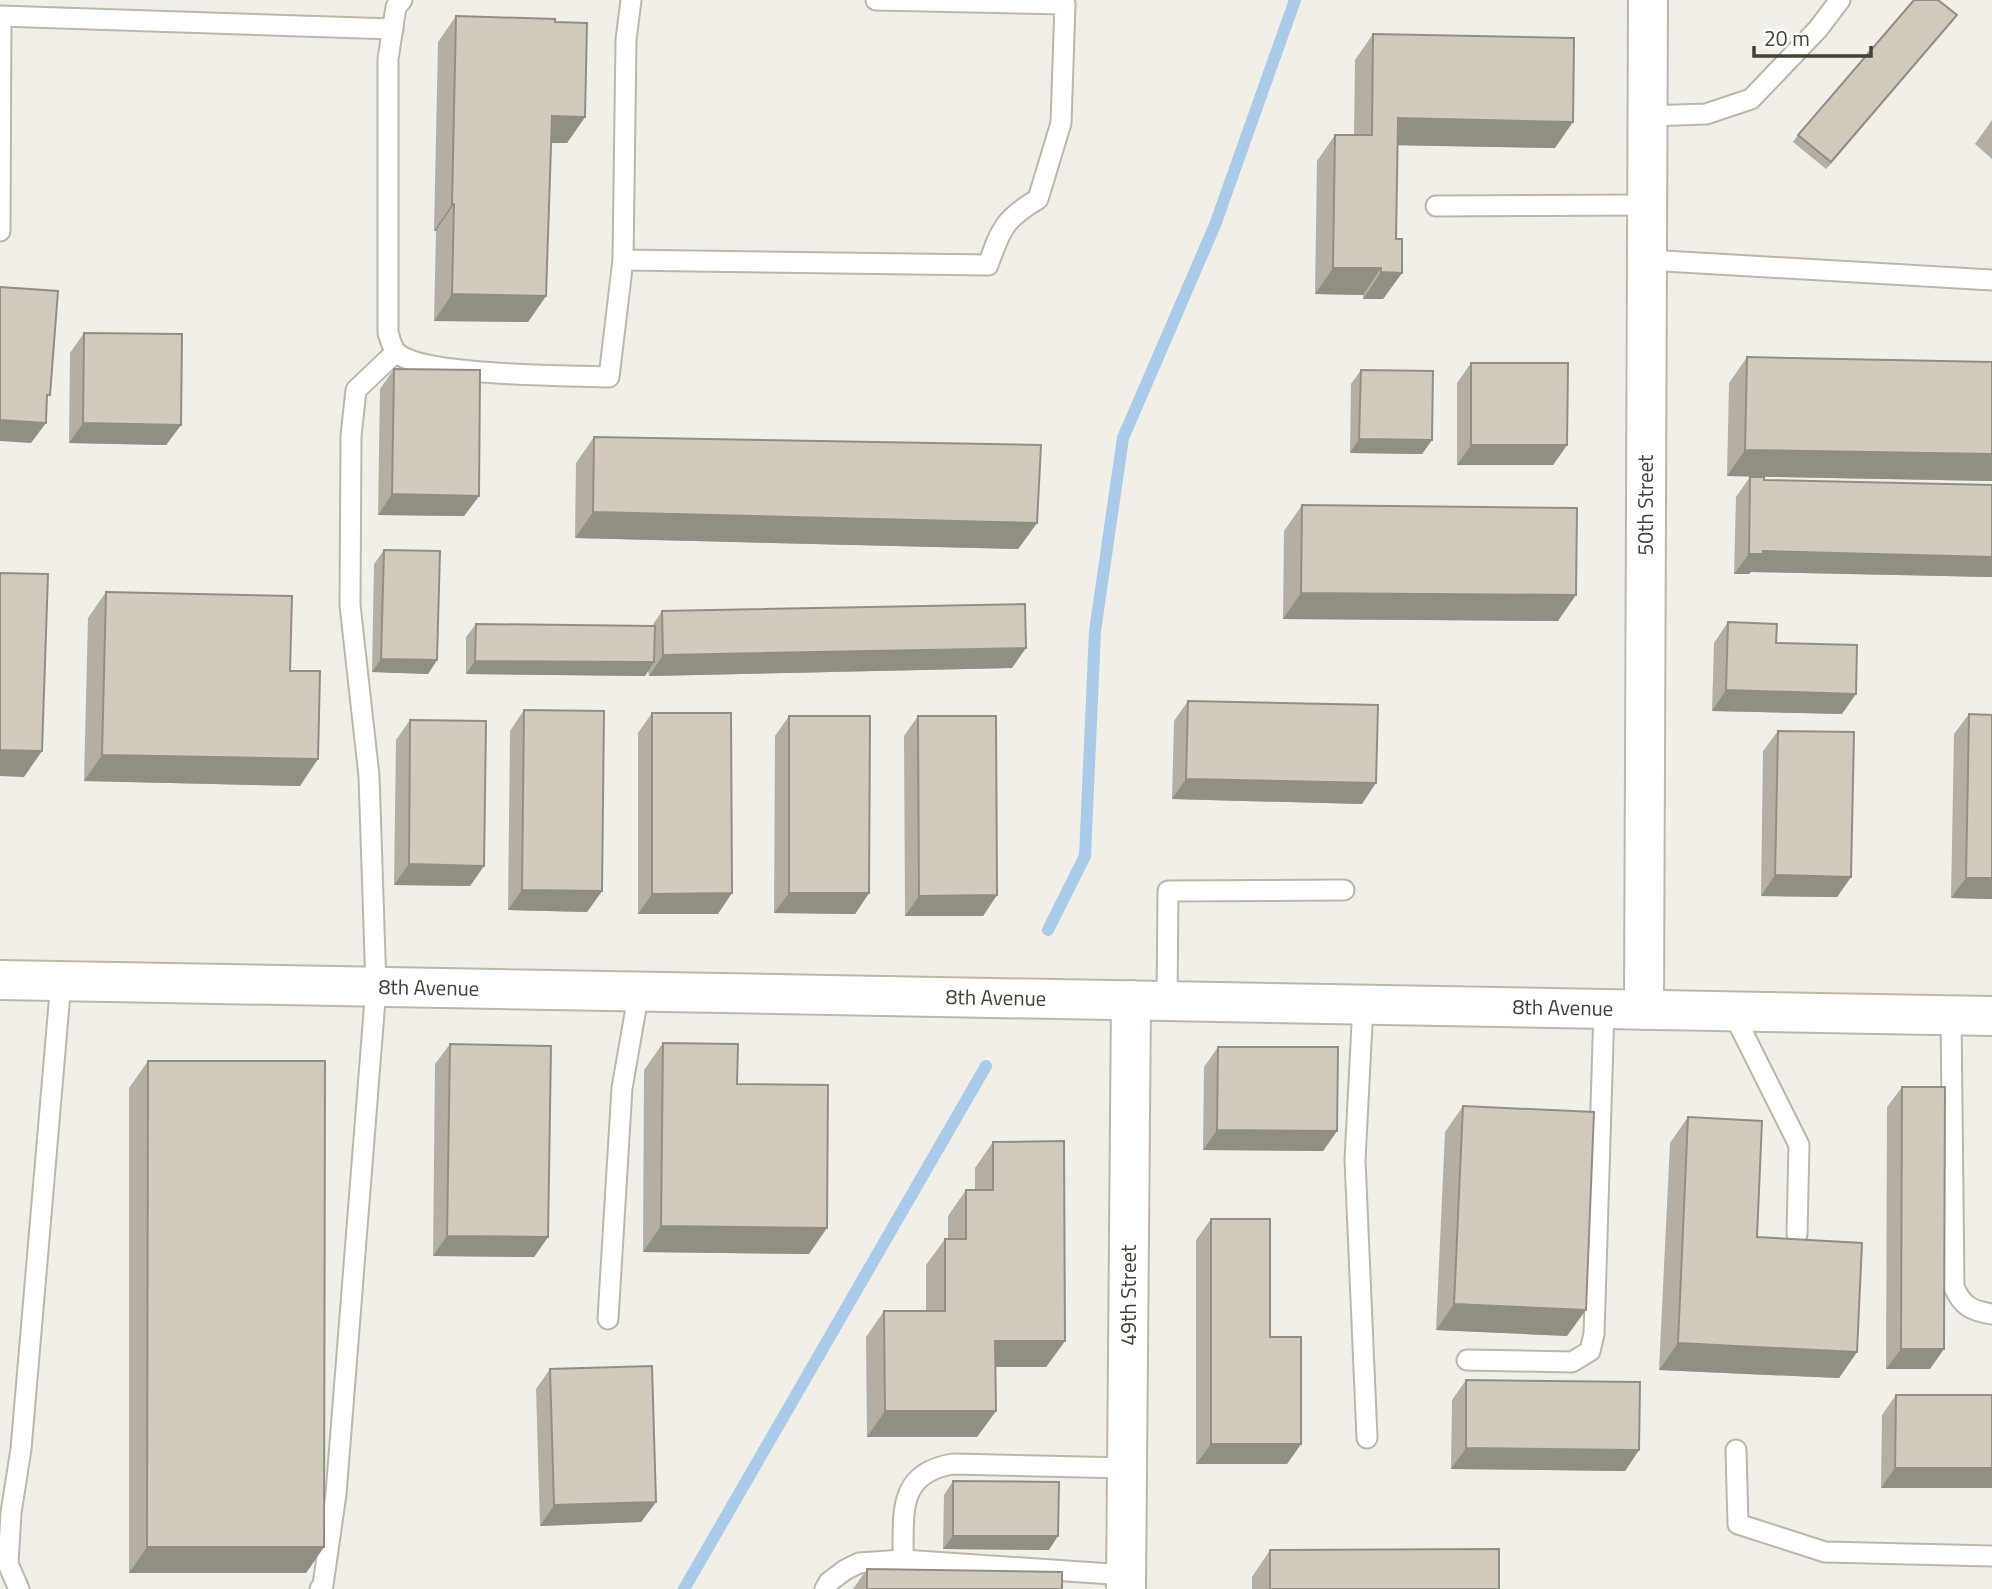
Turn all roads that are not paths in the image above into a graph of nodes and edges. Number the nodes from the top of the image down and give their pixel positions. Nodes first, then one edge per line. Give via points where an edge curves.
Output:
1 (402, 0) edge
2 (631, 0) edge
3 (876, 0) edge
4 (1648, 0) edge
5 (1840, 0) edge
6 (1, 16) edge
7 (393, 29) junction
8 (1648, 116) junction
9 (1647, 205) junction
10 (1436, 206) dead end
11 (0, 231) edge
12 (623, 260) junction
13 (1647, 260) junction
14 (1992, 280) edge
15 (396, 352) junction
16 (1344, 890) dead end
17 (0, 980) edge
18 (61, 981) junction
19 (376, 987) junction
20 (639, 991) junction
21 (1149, 1001) junction
22 (1363, 1005) junction
23 (1604, 1009) junction
24 (1644, 1010) junction
25 (1732, 1011) junction
26 (1951, 1015) junction
27 (1992, 1016) edge
28 (1797, 1234) dead end
29 (1992, 1314) edge
30 (608, 1319) dead end
31 (1467, 1360) dead end
32 (1367, 1438) dead end
33 (1736, 1450) dead end
34 (1127, 1468) junction
35 (1992, 1556) edge
36 (903, 1560) junction
37 (1126, 1582) edge
38 (19, 1589) edge
39 (320, 1589) edge
40 (825, 1589) edge

1 - 7 lane
2 - 12 lane via 626,40
3 - 12 lane via 1065,4 1061,123 1038,199 1016,212 1000,231 988,265
4 - 8 street, 50th Street
5 - 8 lane via 1751,99 1706,114
6 - 7 lane
6 - 11 lane
7 - 15 lane via 388,59 388,333
8 - 9 street, 50th Street
9 - 10 lane
9 - 13 street, 50th Street
12 - 15 lane via 609,377 468,370 417,364
13 - 14 lane
13 - 24 street, 50th Street
15 - 19 lane via 356,390 351,436 350,605 369,776
16 - 21 lane via 1168,891
17 - 18 street, 8th Avenue
18 - 19 street, 8th Avenue
18 - 38 lane via 21,1448 11,1513 8,1564
19 - 20 street, 8th Avenue
19 - 39 lane via 336,1494
20 - 21 street, 8th Avenue
20 - 30 lane via 622,1088
21 - 22 street, 8th Avenue
21 - 34 street, 49th Street
22 - 23 street, 8th Avenue
22 - 32 lane via 1354,1160
23 - 24 street, 8th Avenue
23 - 31 lane via 1590,1351 1573,1362
24 - 25 street, 8th Avenue
25 - 26 street, 8th Avenue
25 - 28 lane via 1799,1145
26 - 27 street, 8th Avenue
26 - 29 lane via 1954,1287 1960,1301 1972,1310
33 - 35 lane via 1738,1524 1825,1552
34 - 36 lane via 936,1467 919,1476 908,1491
34 - 37 street, 49th Street
36 - 37 lane
36 - 40 lane via 859,1563

